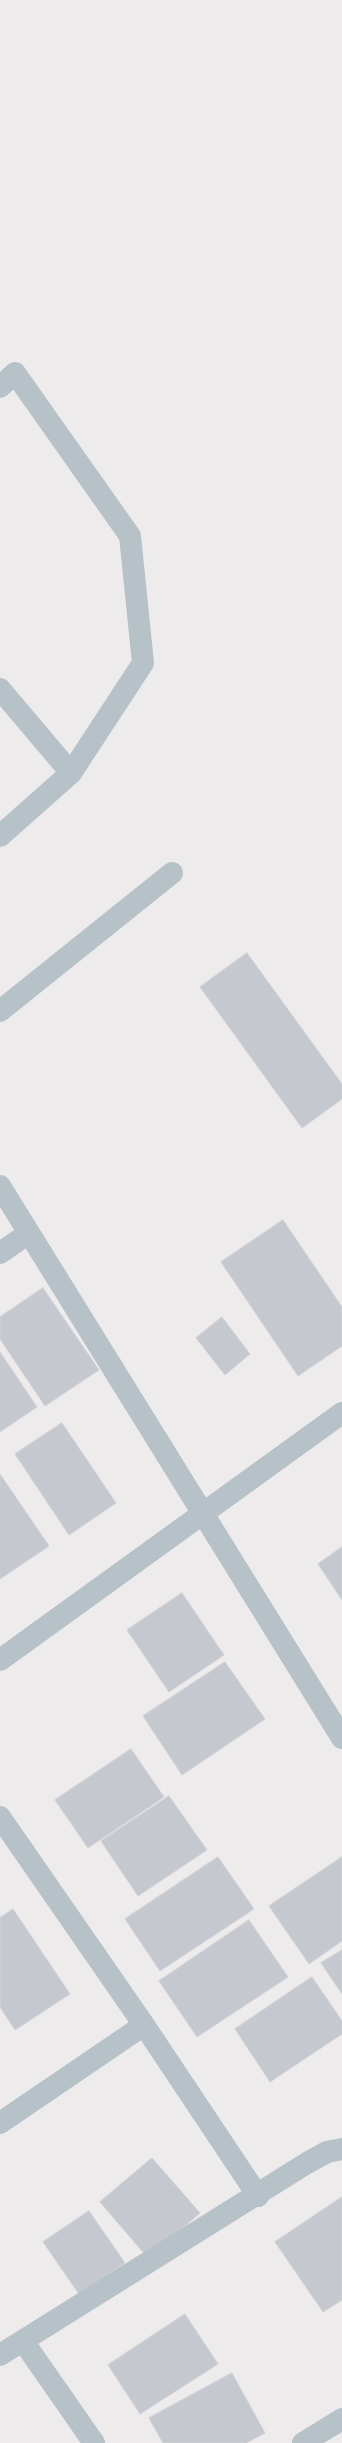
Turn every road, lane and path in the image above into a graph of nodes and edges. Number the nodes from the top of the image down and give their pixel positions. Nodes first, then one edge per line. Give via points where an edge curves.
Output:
1 (0, 387) edge
2 (0, 689) edge
3 (71, 773) junction
4 (0, 836) edge
5 (172, 873) dead end
6 (0, 1011) edge
7 (0, 1186) edge
8 (29, 1233) junction
9 (0, 1253) edge
10 (342, 1413) edge
11 (202, 1513) junction
12 (0, 1660) edge
13 (342, 1738) edge
14 (0, 1817) edge
15 (144, 2025) junction
16 (0, 2123) edge
17 (342, 2149) edge
18 (258, 2196) junction
19 (23, 2342) junction
20 (0, 2355) edge
21 (342, 2419) edge
22 (94, 2443) edge
23 (303, 2443) edge

1 - 3 street via 15,373 130,536 143,663
2 - 3 street
3 - 4 street
5 - 6 street
7 - 8 street
8 - 9 street
8 - 11 street
10 - 11 street
11 - 12 street
11 - 13 street
14 - 15 street
15 - 16 street
15 - 18 street
17 - 18 street via 327,2152
18 - 19 street
19 - 20 street
19 - 22 street
21 - 23 street

